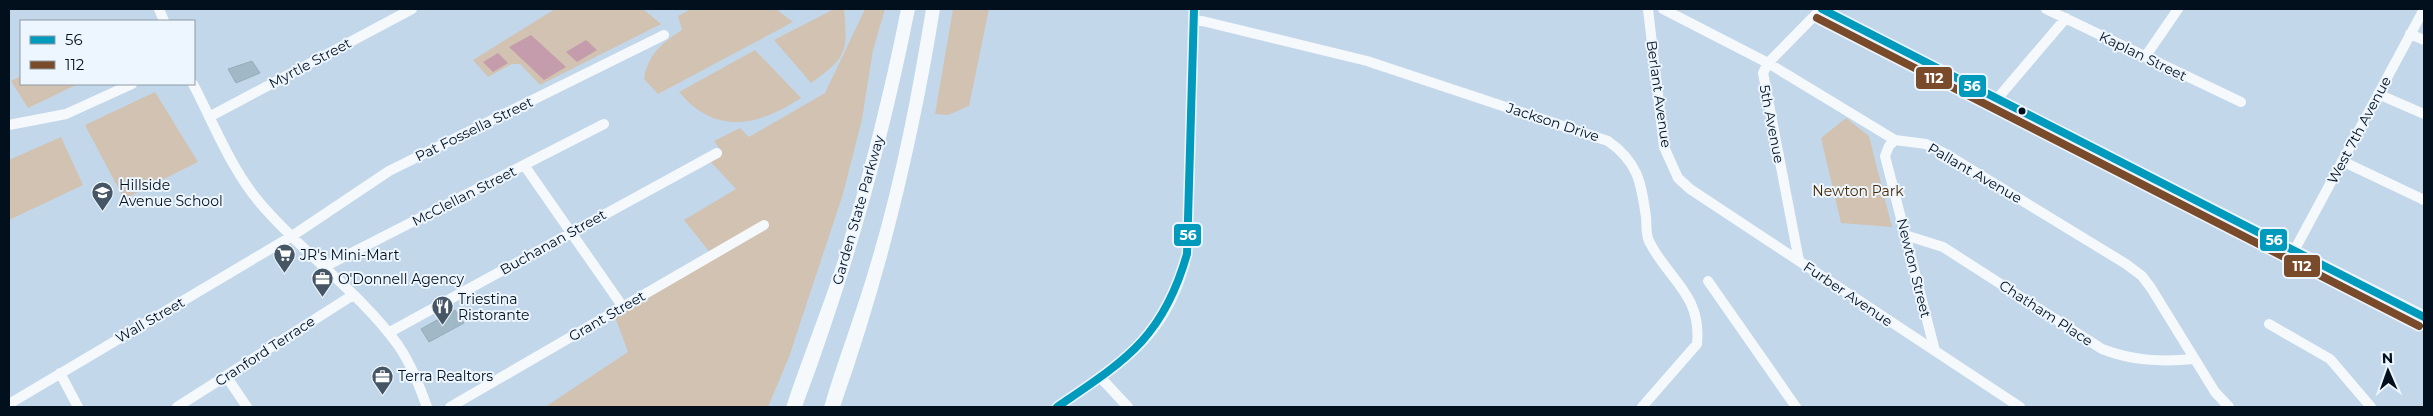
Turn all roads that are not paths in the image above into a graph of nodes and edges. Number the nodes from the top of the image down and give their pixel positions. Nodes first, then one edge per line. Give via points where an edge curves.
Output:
1 (412, 9) edge
2 (908, 9) edge
3 (934, 9) edge
4 (1648, 9) edge
5 (1663, 9) edge
6 (1821, 9) edge
7 (2046, 9) edge
8 (2178, 9) edge
9 (2424, 9) edge
10 (1194, 14) edge
11 (2066, 18) junction
12 (2410, 34) junction
13 (664, 35) dead end
14 (2424, 40) edge
15 (2145, 56) junction
16 (1768, 63) junction
17 (130, 85) edge
18 (193, 85) edge
19 (2378, 94) junction
20 (1997, 99) junction
21 (2241, 102) dead end
22 (2424, 114) edge
23 (209, 117) junction
24 (604, 124) dead end
25 (9, 125) edge
26 (1894, 140) junction
27 (717, 154) dead end
28 (2342, 161) junction
29 (524, 165) junction
30 (1678, 178) joint
31 (2424, 200) edge
32 (764, 225) dead end
33 (572, 232) junction
34 (1905, 235) junction
35 (292, 236) junction
36 (2294, 251) junction
37 (1799, 261) junction
38 (324, 267) junction
39 (1708, 281) dead end
40 (353, 295) junction
41 (623, 307) junction
42 (2424, 317) edge
43 (2269, 324) dead end
44 (390, 332) junction
45 (1935, 351) junction
46 (2194, 358) junction
47 (60, 373) junction
48 (226, 376) junction
49 (1100, 377) junction
50 (9, 404) edge
51 (78, 407) edge
52 (177, 407) edge
53 (247, 407) edge
54 (427, 407) edge
55 (450, 407) edge
56 (794, 407) edge
57 (832, 407) edge
58 (1056, 407) edge
59 (1128, 407) edge
60 (1642, 407) edge
61 (1796, 407) edge
62 (2020, 407) edge
63 (2229, 407) edge
64 (2371, 407) edge

1 - 23 street, Myrtle Street
2 - 56 highway, Garden State Parkway via 862,205
3 - 57 highway via 917,103 892,210
4 - 30 street, Berlant Avenue via 1664,147
5 - 16 street, Pallant Avenue
6 - 16 street
6 - 20 main road
7 - 11 street, Kaplan Street
8 - 15 street
9 - 12 street, West 7th Avenue
10 - 49 street via 1185,269 1175,300 1156,329 1130,356
10 - 60 street, Jackson Drive via 1367,62 1619,147 1640,175 1648,239 1687,294 1699,334 1696,344
11 - 15 street, Kaplan Street
11 - 20 street
12 - 14 street
12 - 19 street, West 7th Avenue
13 - 35 street, Pat Fossella Street via 395,167
15 - 21 street, Kaplan Street
16 - 26 street, Pallant Avenue
16 - 37 street, 5th Avenue via 1763,76
17 - 25 street via 66,114
18 - 23 street
19 - 22 street
19 - 28 street, West 7th Avenue
20 - 36 main road
23 - 35 street via 253,194
24 - 29 street, McClellan Street
26 - 34 street, Newton Street via 1885,156
26 - 46 street, Pallant Avenue via 1937,149 2126,264 2151,288
27 - 33 street, Buchanan Street
28 - 31 street
28 - 36 street, West 7th Avenue
29 - 33 street
29 - 38 street, McClellan Street
30 - 37 street, Furber Avenue
32 - 41 street, Grant Street
33 - 41 street
33 - 44 street, Buchanan Street
34 - 45 street, Newton Street
34 - 46 street, Chatham Place via 1942,247 2102,349 2135,360
35 - 38 street
35 - 47 street, Wall Street
36 - 42 main road
37 - 45 street, Furber Avenue
38 - 40 street
39 - 61 street
40 - 44 street
40 - 48 street, Cranford Terrace
41 - 55 street, Grant Street
43 - 64 street via 2330,359
44 - 54 street via 411,363
45 - 62 street, Furber Avenue
46 - 63 street, Pallant Avenue via 2215,392
47 - 50 street, Wall Street
47 - 51 street
48 - 52 street, Cranford Terrace
48 - 53 street
49 - 58 street
49 - 59 street

